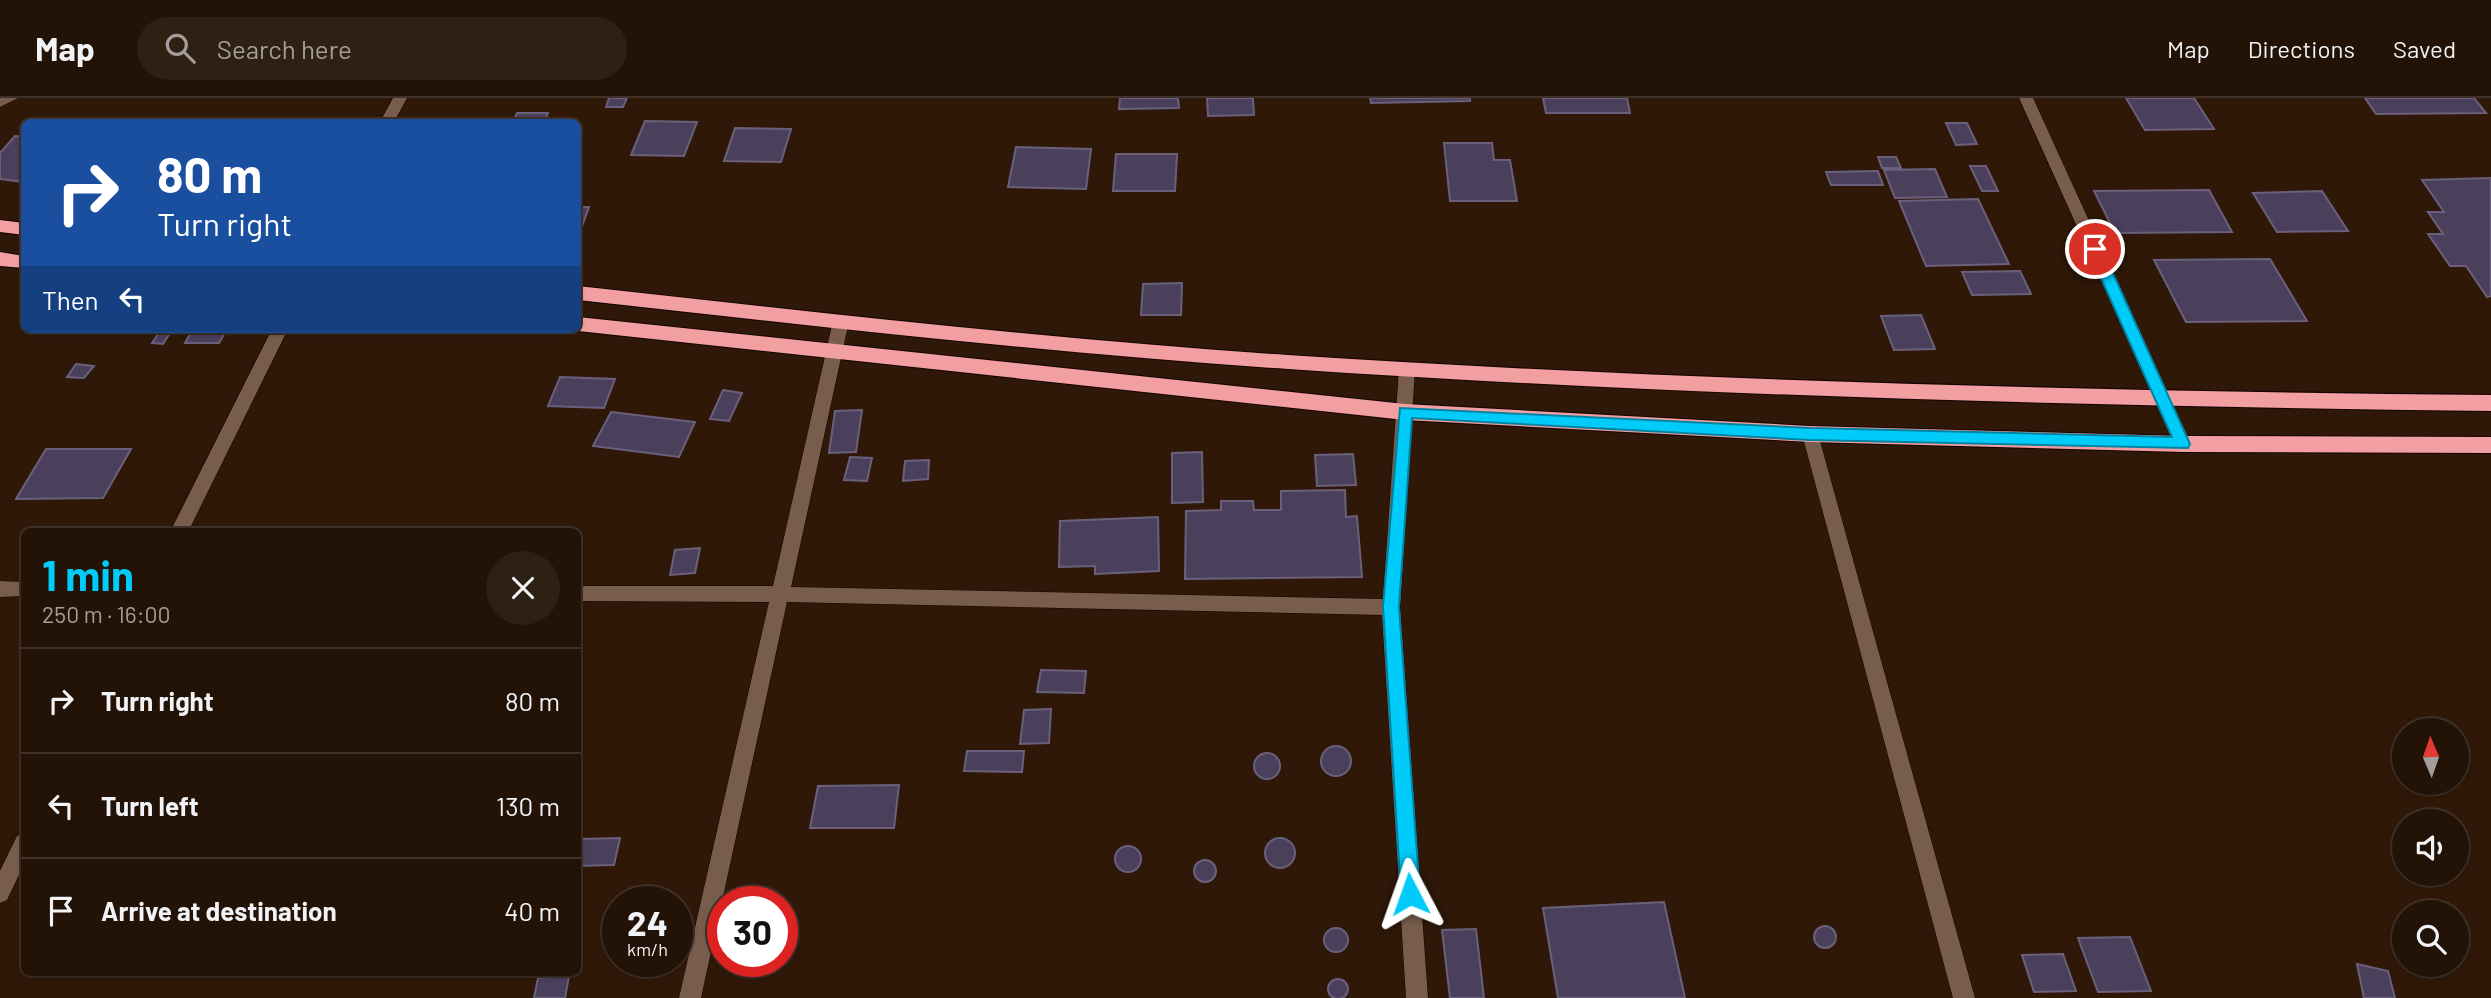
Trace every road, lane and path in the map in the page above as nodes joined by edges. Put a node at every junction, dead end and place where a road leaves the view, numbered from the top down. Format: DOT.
graph roads {
  1 [pos="10,98"];
  2 [pos="400,98"];
  3 [pos="2026,98"];
  4 [pos="0,102"];
  5 [pos="389,119"];
  6 [pos="0,226"];
  7 [pos="21,229"];
  8 [pos="0,259"];
  9 [pos="21,262"];
  10 [pos="581,293"];
  11 [pos="841,321"];
  12 [pos="581,324"];
  13 [pos="278,333"];
  14 [pos="835,352"];
  15 [pos="1407,369"];
  16 [pos="2163,401"];
  17 [pos="2491,403"];
  18 [pos="1405,412"];
  19 [pos="1810,434"];
  20 [pos="2183,444"];
  21 [pos="2491,445"];
  22 [pos="181,528"];
  23 [pos="0,589"];
  24 [pos="21,589"];
  25 [pos="581,593"];
  26 [pos="781,593"];
  27 [pos="1391,607"];
  28 [pos="21,849"];
  29 [pos="0,892"];
  30 [pos="690,998"];
  31 [pos="1417,998"];
  32 [pos="1964,998"];
  1 -- 4 [label="street"];
  2 -- 5 [label="street"];
  3 -- 16 [label="street"];
  6 -- 7 [label="highway"];
  8 -- 9 [label="highway"];
  10 -- 11 [label="highway"];
  11 -- 14 [label="street"];
  11 -- 15 [label="highway"];
  12 -- 14 [label="highway"];
  13 -- 22 [label="street"];
  14 -- 18 [label="highway"];
  14 -- 26 [label="street"];
  15 -- 16 [label="highway"];
  15 -- 18 [label="street"];
  16 -- 17 [label="highway"];
  16 -- 20 [label="street"];
  18 -- 19 [label="highway"];
  18 -- 27 [label="street"];
  19 -- 20 [label="highway"];
  19 -- 32 [label="street"];
  20 -- 21 [label="highway"];
  23 -- 24 [label="street"];
  25 -- 26 [label="street"];
  26 -- 27 [label="street"];
  26 -- 30 [label="street"];
  27 -- 31 [label="street"];
  28 -- 29 [label="street"];
}
